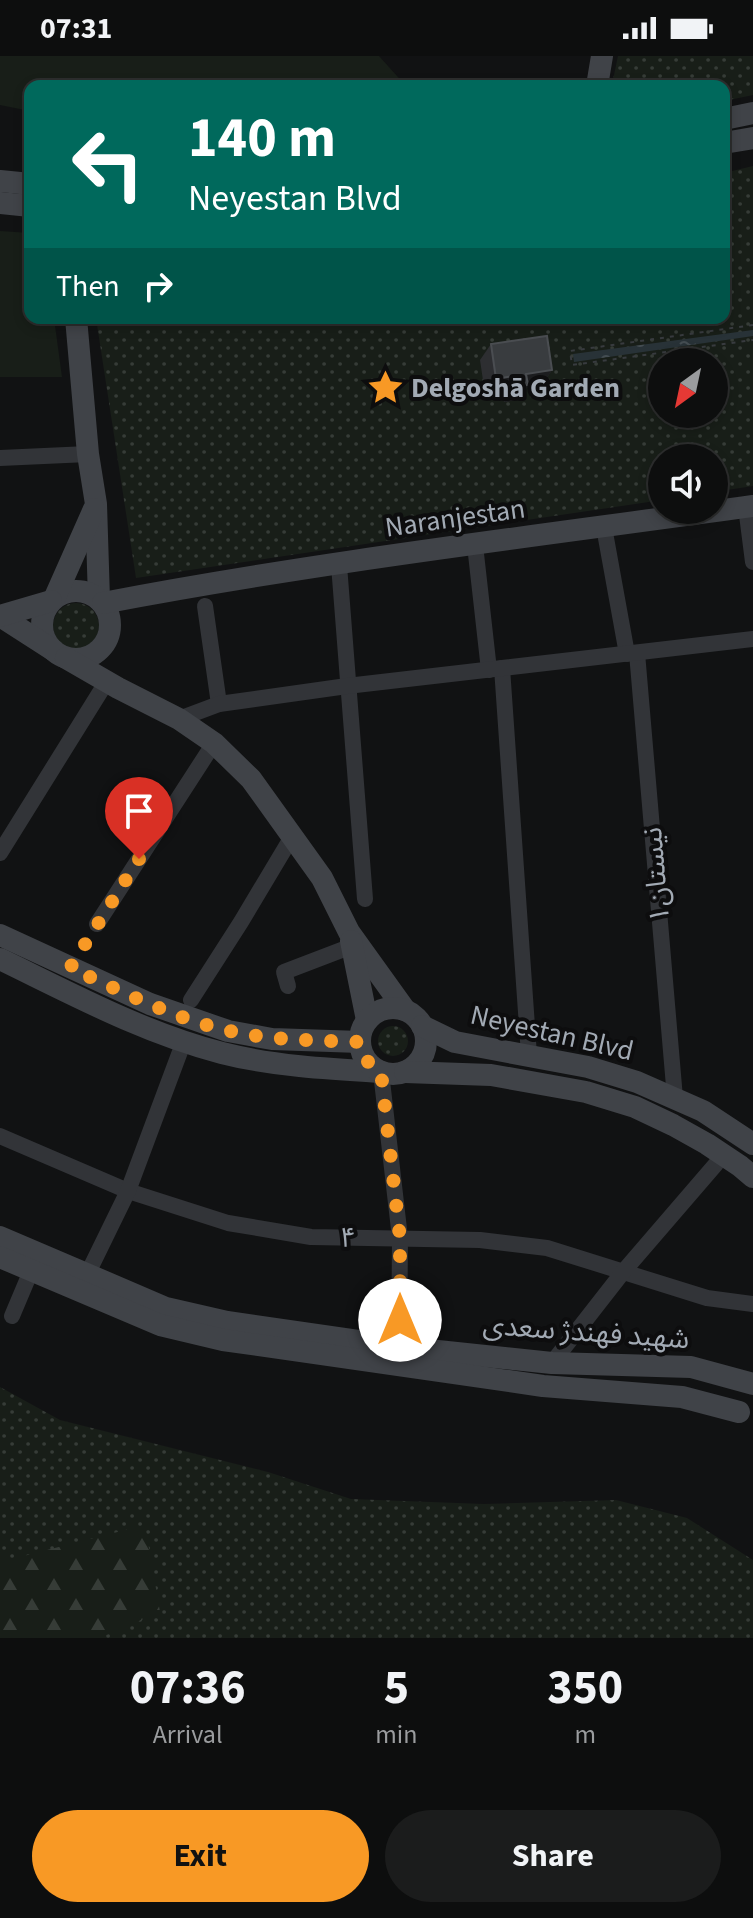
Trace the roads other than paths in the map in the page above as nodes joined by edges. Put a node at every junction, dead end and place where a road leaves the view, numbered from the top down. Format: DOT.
graph roads {
  1 [pos="602,56"];
  2 [pos="598,80"];
  3 [pos="753,113"];
  4 [pos="730,118"];
  5 [pos="753,138"];
  6 [pos="730,142"];
  7 [pos="0,181"];
  8 [pos="24,183"];
  9 [pos="0,203"];
  10 [pos="24,205"];
  11 [pos="77,324"];
  12 [pos="88,454"];
  13 [pos="0,458"];
  14 [pos="96,504"];
  15 [pos="749,506"];
  16 [pos="604,527"];
  17 [pos="475,545"];
  18 [pos="753,562"];
  19 [pos="339,565"];
  20 [pos="53,599"];
  21 [pos="205,606"];
  22 [pos="104,609"];
  23 [pos="0,616"];
  24 [pos="753,639"];
  25 [pos="103,647"];
  26 [pos="632,653"];
  27 [pos="60,655"];
  28 [pos="496,669"];
  29 [pos="112,684"];
  30 [pos="347,686"];
  31 [pos="219,704"];
  32 [pos="179,719"];
  33 [pos="214,743"];
  34 [pos="293,835"];
  35 [pos="0,853"];
  36 [pos="365,899"];
  37 [pos="97,924"];
  38 [pos="0,935"];
  39 [pos="350,939"];
  40 [pos="0,959"];
  41 [pos="288,986"];
  42 [pos="191,1000"];
  43 [pos="405,1010"];
  44 [pos="367,1020"];
  45 [pos="422,1026"];
  46 [pos="184,1041"];
  47 [pos="360,1042"];
  48 [pos="529,1055"];
  49 [pos="381,1072"];
  50 [pos="405,1072"];
  51 [pos="675,1098"];
  52 [pos="0,1136"];
  53 [pos="753,1144"];
  54 [pos="716,1164"];
  55 [pos="753,1177"];
  56 [pos="128,1191"];
  57 [pos="0,1237"];
  58 [pos="400,1238"];
  59 [pos="0,1257"];
  60 [pos="31,1271"];
  61 [pos="623,1272"];
  62 [pos="87,1275"];
  63 [pos="753,1304"];
  64 [pos="12,1316"];
  65 [pos="399,1357"];
  66 [pos="552,1363"];
  67 [pos="753,1384"];
  68 [pos="739,1412"];
  1 -- 2 [label="street"];
  3 -- 4 [label="street"];
  5 -- 6 [label="street"];
  7 -- 8 [label="street"];
  9 -- 10 [label="street"];
  11 -- 12 [label="street"];
  12 -- 13 [label="street"];
  12 -- 14 [label="street"];
  14 -- 20 [label="street"];
  14 -- 22 [label="street"];
  15 -- 16 [label="street, Naranjestan"];
  15 -- 18 [label="street"];
  16 -- 17 [label="street, Naranjestan"];
  16 -- 26 [label="street, ۱نیستان"];
  17 -- 19 [label="street, Naranjestan"];
  17 -- 28 [label="street"];
  19 -- 22 [label="street, Naranjestan"];
  19 -- 30 [label="street"];
  20 -- 22 [label="street"];
  20 -- 23 [label="street"];
  20 -- 27 [label="street"];
  21 -- 31 [label="street"];
  22 -- 25 [label="street"];
  23 -- 27 [label="street"];
  24 -- 26 [label="street"];
  25 -- 27 [label="street"];
  25 -- 29 [label="street"];
  26 -- 28 [label="street"];
  26 -- 51 [label="street, ۱نیستان"];
  27 -- 29 [label="street"];
  28 -- 30 [label="street"];
  28 -- 48 [label="street"];
  29 -- 32 [label="street"];
  29 -- 35 [label="street"];
  30 -- 31 [label="street"];
  30 -- 36 [label="street"];
  31 -- 32 [label="street"];
  32 -- 33 [label="street"];
  33 -- 34 [label="street"];
  33 -- 37 [label="street"];
  34 -- 39 [label="street"];
  34 -- 42 [label="street"];
  38 -- 47 [label="street"];
  39 -- 41 [label="street"];
  39 -- 43 [label="street"];
  39 -- 44 [label="street"];
  40 -- 46 [label="street"];
  43 -- 44 [label="street"];
  43 -- 45 [label="street"];
  44 -- 47 [label="street"];
  45 -- 48 [label="street, Neyestan Blvd"];
  45 -- 50 [label="street"];
  46 -- 49 [label="street"];
  46 -- 56 [label="street"];
  47 -- 49 [label="street"];
  48 -- 51 [label="street, Neyestan Blvd"];
  49 -- 50 [label="street"];
  49 -- 58 [label="street"];
  50 -- 55 [label="street, Neyestan Blvd"];
  51 -- 53 [label="street, Neyestan Blvd"];
  52 -- 56 [label="street, ۴"];
  54 -- 61 [label="street"];
  56 -- 58 [label="street, ۴"];
  56 -- 62 [label="street"];
  57 -- 62 [label="street, شهید فهندژ سعدی"];
  58 -- 61 [label="street, ۴"];
  58 -- 65 [label="street"];
  59 -- 60 [label="street, شهید فهندژ سعدی"];
  60 -- 64 [label="street"];
  60 -- 65 [label="street, شهید فهندژ سعدی"];
  61 -- 63 [label="street, ۴"];
  61 -- 66 [label="street"];
  62 -- 65 [label="street, شهید فهندژ سعدی"];
  65 -- 66 [label="street, شهید فهندژ سعدی"];
  65 -- 68 [label="street, شهید فهندژ سعدی"];
  66 -- 67 [label="street, شهید فهندژ سعدی"];
}
